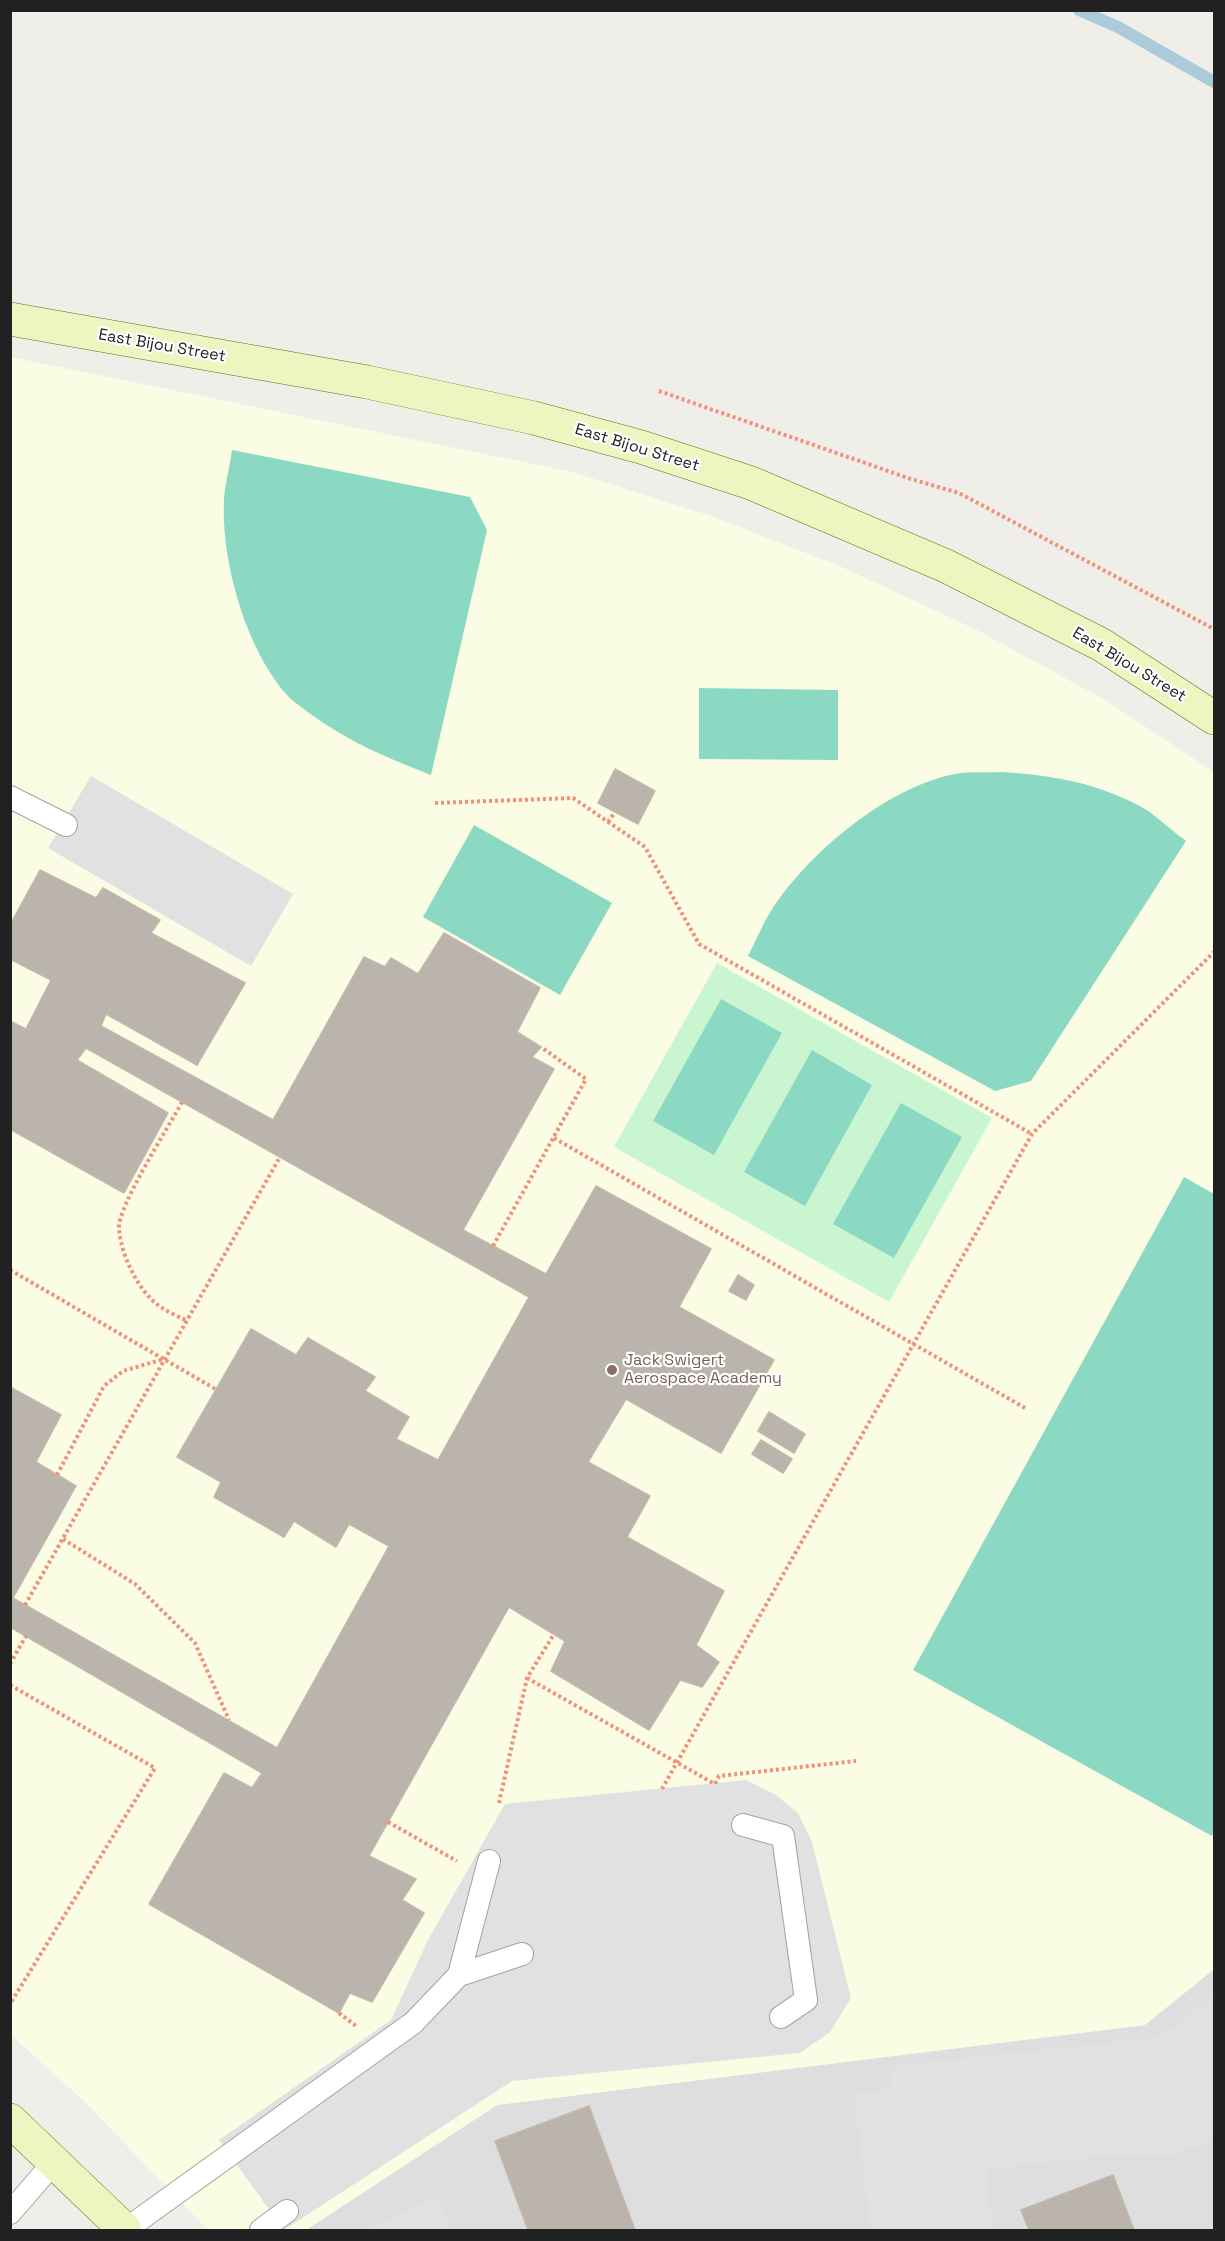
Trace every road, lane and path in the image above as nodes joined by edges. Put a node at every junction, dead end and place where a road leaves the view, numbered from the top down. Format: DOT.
graph roads {
  1 [pos="10,320"];
  2 [pos="659,391"];
  3 [pos="1215,629"];
  4 [pos="1215,718"];
  5 [pos="10,797"];
  6 [pos="435,803"];
  7 [pos="615,812"];
  8 [pos="608,822"];
  9 [pos="66,825"];
  10 [pos="1215,952"];
  11 [pos="541,1047"];
  12 [pos="182,1102"];
  13 [pos="1032,1134"];
  14 [pos="554,1138"];
  15 [pos="280,1157"];
  16 [pos="494,1246"];
  17 [pos="10,1270"];
  18 [pos="187,1321"];
  19 [pos="914,1343"];
  20 [pos="165,1359"];
  21 [pos="217,1390"];
  22 [pos="1025,1408"];
  23 [pos="57,1475"];
  24 [pos="63,1539"];
  25 [pos="25,1605"];
  26 [pos="554,1634"];
  27 [pos="26,1636"];
  28 [pos="10,1664"];
  29 [pos="527,1678"];
  30 [pos="10,1685"];
  31 [pos="230,1720"];
  32 [pos="856,1761"];
  33 [pos="677,1762"];
  34 [pos="662,1789"];
  35 [pos="499,1803"];
  36 [pos="388,1822"];
  37 [pos="743,1825"];
  38 [pos="489,1861"];
  39 [pos="463,1865"];
  40 [pos="522,1954"];
  41 [pos="459,1975"];
  42 [pos="10,2004"];
  43 [pos="339,2013"];
  44 [pos="781,2017"];
  45 [pos="358,2028"];
  46 [pos="10,2120"];
  47 [pos="55,2161"];
  48 [pos="287,2211"];
  49 [pos="10,2213"];
  50 [pos="125,2230"];
  51 [pos="261,2230"];
  1 -- 4 [label="street, East Bijou Street"];
  2 -- 3 [label="path"];
  5 -- 9 [label="lane"];
  6 -- 8 [label="path"];
  7 -- 8 [label="path"];
  8 -- 13 [label="path"];
  10 -- 13 [label="path"];
  11 -- 14 [label="path"];
  12 -- 18 [label="path"];
  13 -- 19 [label="path"];
  14 -- 16 [label="path"];
  14 -- 19 [label="path"];
  15 -- 18 [label="path"];
  17 -- 20 [label="path"];
  18 -- 20 [label="path"];
  19 -- 22 [label="path"];
  19 -- 33 [label="path"];
  20 -- 21 [label="path"];
  20 -- 23 [label="path"];
  20 -- 24 [label="path"];
  24 -- 25 [label="path"];
  24 -- 31 [label="path"];
  26 -- 29 [label="path"];
  27 -- 28 [label="path"];
  29 -- 33 [label="path"];
  29 -- 35 [label="path"];
  30 -- 42 [label="path"];
  32 -- 33 [label="path"];
  33 -- 34 [label="path"];
  36 -- 39 [label="path"];
  37 -- 44 [label="lane"];
  38 -- 41 [label="lane"];
  40 -- 41 [label="lane"];
  41 -- 50 [label="lane"];
  43 -- 45 [label="path"];
  46 -- 47 [label="street"];
  47 -- 49 [label="lane"];
  47 -- 50 [label="street"];
  48 -- 51 [label="lane"];
}
